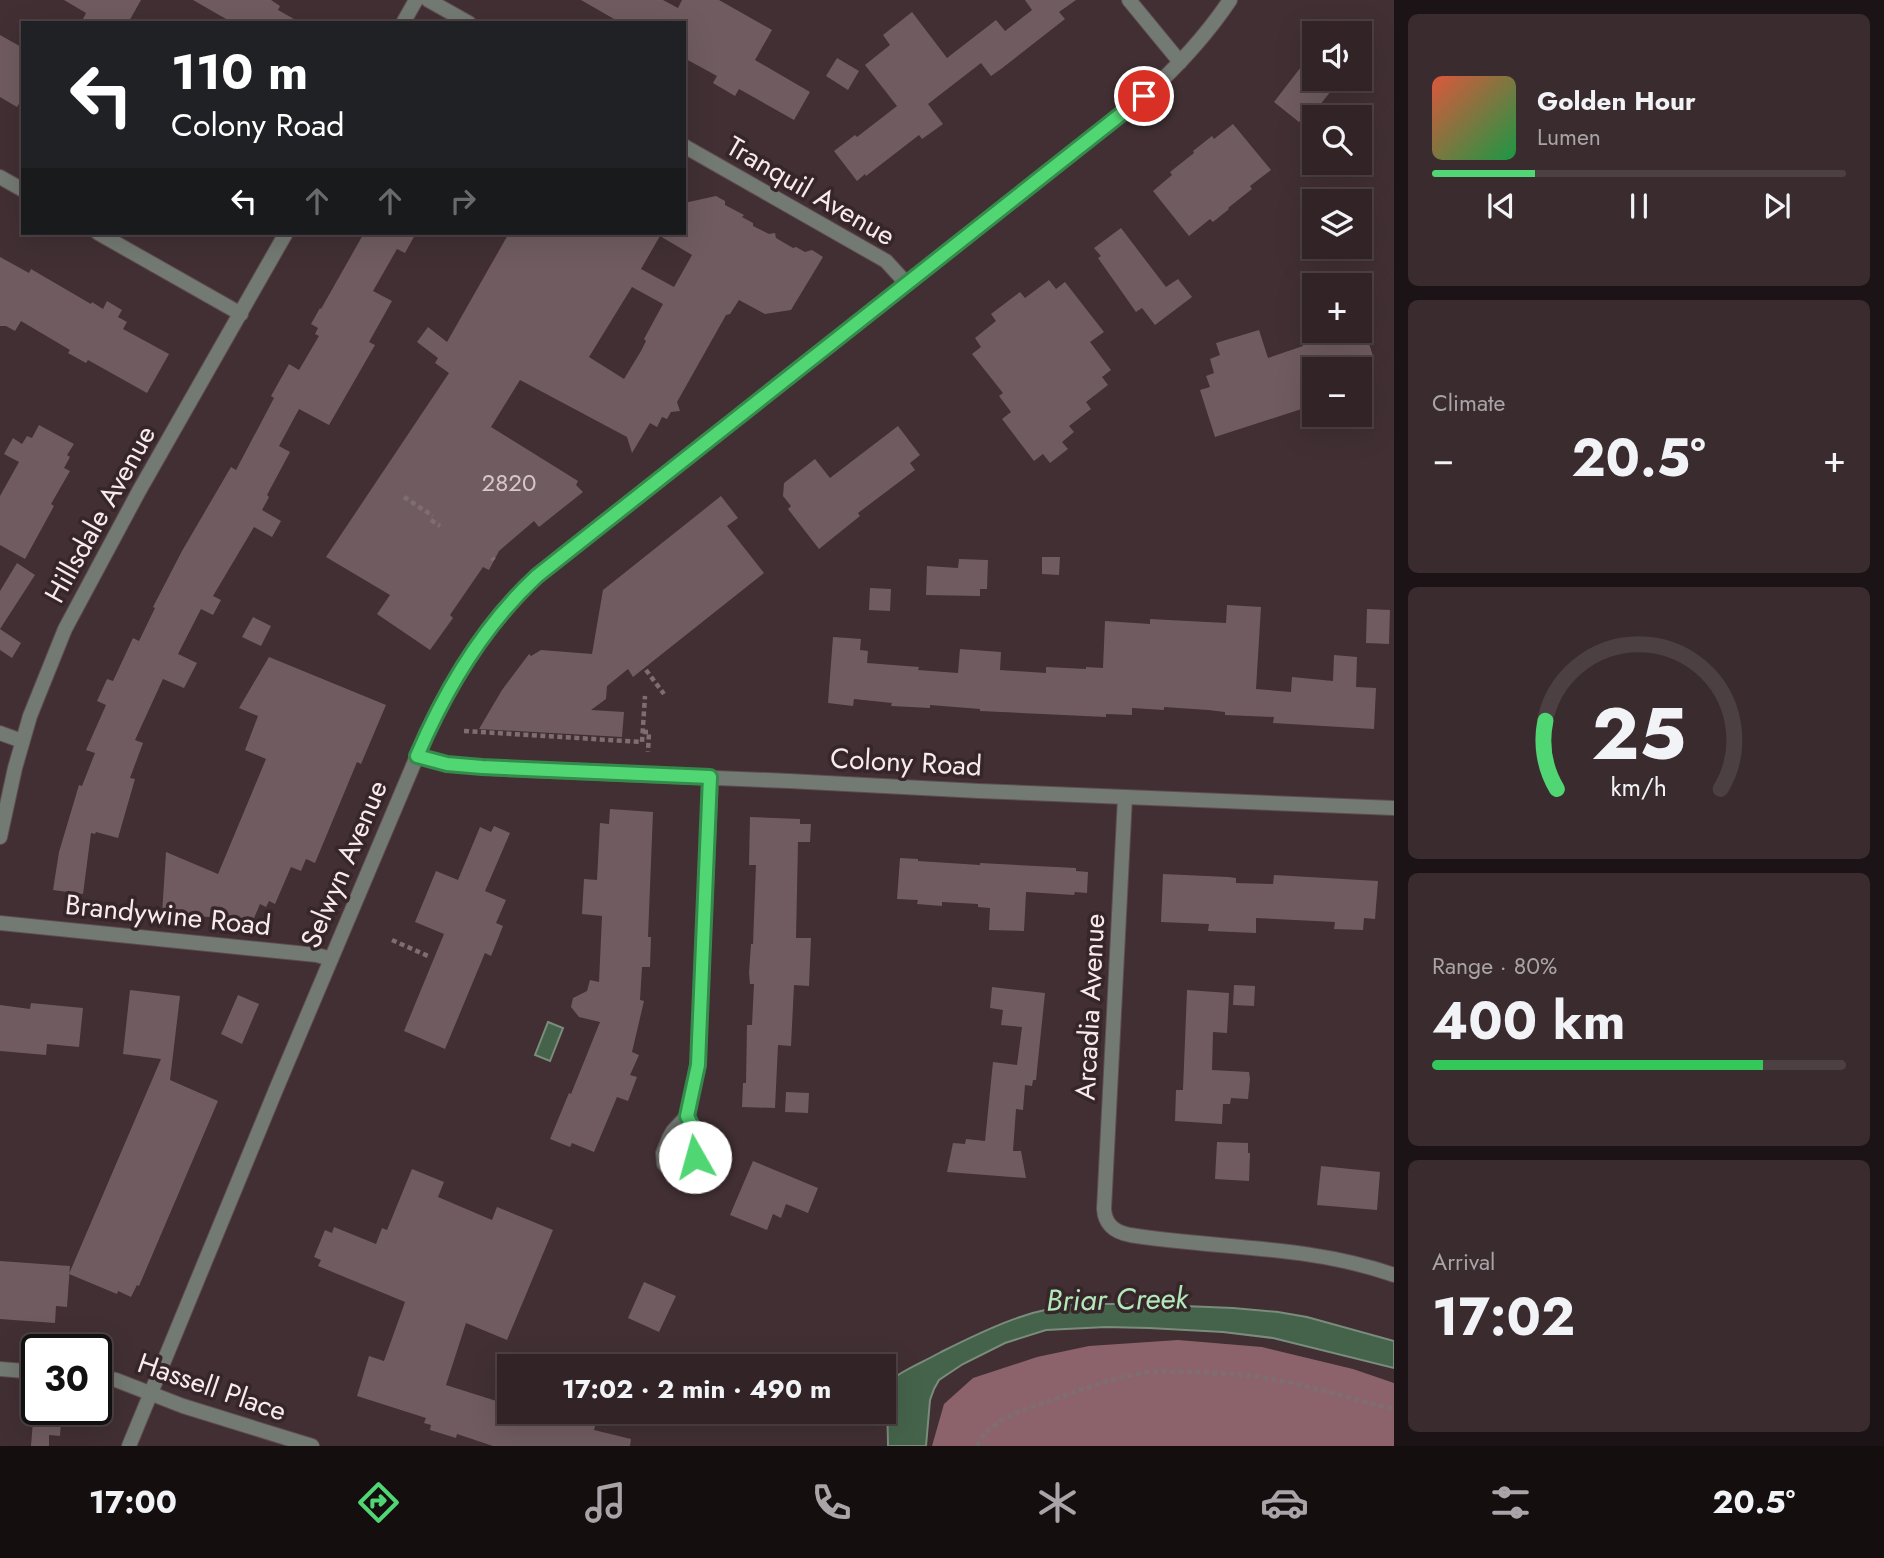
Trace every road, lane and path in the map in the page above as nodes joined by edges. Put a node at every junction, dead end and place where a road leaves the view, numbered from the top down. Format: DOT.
graph roads {
  1 [pos="416,0"];
  2 [pos="428,0"];
  3 [pos="1129,0"];
  4 [pos="1230,0"];
  5 [pos="404,21"];
  6 [pos="465,21"];
  7 [pos="1180,62"];
  8 [pos="686,147"];
  9 [pos="0,177"];
  10 [pos="21,189"];
  11 [pos="102,235"];
  12 [pos="285,235"];
  13 [pos="907,284"];
  14 [pos="241,314"];
  15 [pos="404,497"];
  16 [pos="440,526"];
  17 [pos="646,670"];
  18 [pos="664,694"];
  19 [pos="645,696"];
  20 [pos="464,731"];
  21 [pos="643,732"];
  22 [pos="0,733"];
  23 [pos="22,741"];
  24 [pos="648,752"];
  25 [pos="417,756"];
  26 [pos="710,777"];
  27 [pos="1125,797"];
  28 [pos="1394,808"];
  29 [pos="0,837"];
  30 [pos="0,923"];
  31 [pos="391,940"];
  32 [pos="429,956"];
  33 [pos="331,959"];
  34 [pos="687,1116"];
  35 [pos="1394,1275"];
  36 [pos="0,1369"];
  37 [pos="21,1371"];
  38 [pos="112,1379"];
  39 [pos="152,1393"];
  40 [pos="1394,1409"];
  41 [pos="129,1446"];
  42 [pos="312,1446"];
  43 [pos="977,1446"];
  1 -- 5 [label="street"];
  2 -- 6 [label="street"];
  3 -- 7 [label="street"];
  4 -- 7 [label="street, Selwyn Avenue"];
  7 -- 13 [label="street, Selwyn Avenue"];
  8 -- 13 [label="street, Tranquil Avenue"];
  9 -- 10 [label="street"];
  11 -- 14 [label="street"];
  12 -- 14 [label="street, Hillsdale Avenue"];
  13 -- 25 [label="street, Selwyn Avenue"];
  14 -- 23 [label="street, Hillsdale Avenue"];
  15 -- 16 [label="path"];
  17 -- 18 [label="path"];
  19 -- 21 [label="path"];
  20 -- 21 [label="path"];
  21 -- 24 [label="path"];
  22 -- 23 [label="street"];
  23 -- 29 [label="street, Hillsdale Avenue"];
  25 -- 26 [label="street, Colony Road"];
  25 -- 33 [label="street, Selwyn Avenue"];
  26 -- 27 [label="street, Colony Road"];
  26 -- 34 [label="street"];
  27 -- 28 [label="street, Colony Road"];
  27 -- 35 [label="street, Arcadia Avenue"];
  30 -- 33 [label="street, Brandywine Road"];
  31 -- 32 [label="path"];
  33 -- 39 [label="street, Selwyn Avenue"];
  36 -- 37 [label="street"];
  38 -- 39 [label="street, Hassell Place"];
  39 -- 41 [label="street, Selwyn Avenue"];
  39 -- 42 [label="street, Hassell Place"];
  40 -- 43 [label="path"];
}
